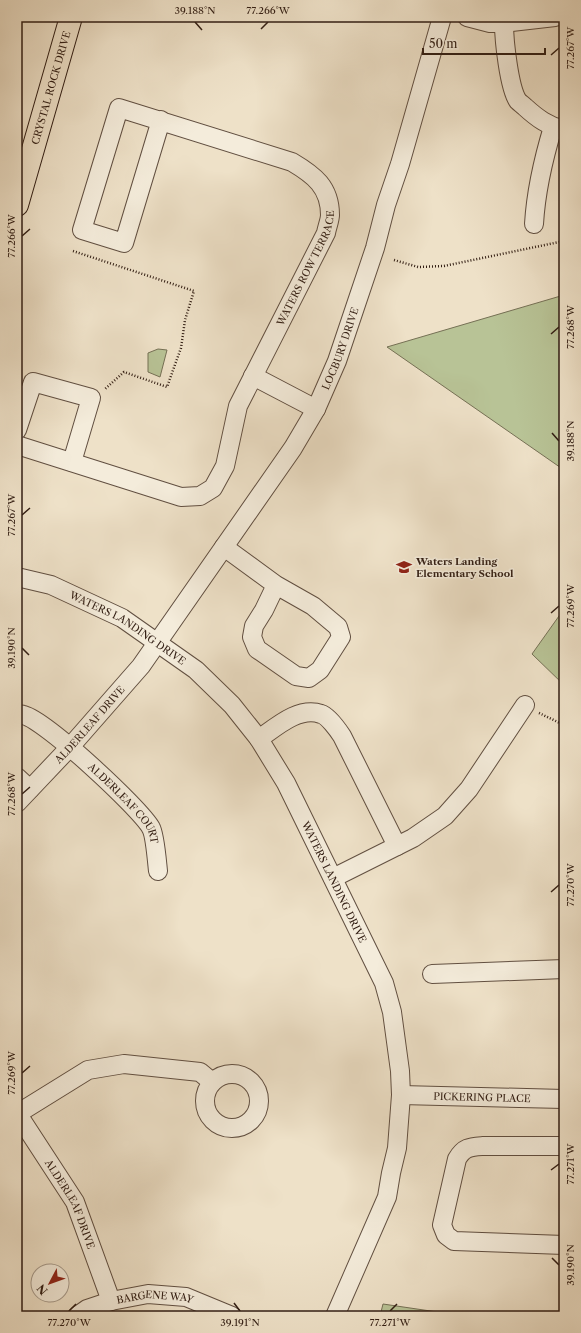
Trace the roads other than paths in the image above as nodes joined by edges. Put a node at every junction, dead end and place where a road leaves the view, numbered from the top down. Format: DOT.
graph roads {
  1 [pos="71,17"];
  2 [pos="442,17"];
  3 [pos="467,17"];
  4 [pos="555,17"];
  5 [pos="504,23"];
  6 [pos="161,120"];
  7 [pos="558,129"];
  8 [pos="17,205"];
  9 [pos="534,224"];
  10 [pos="253,376"];
  11 [pos="316,409"];
  12 [pos="17,430"];
  13 [pos="17,445"];
  14 [pos="72,462"];
  15 [pos="224,547"];
  16 [pos="17,577"];
  17 [pos="276,585"];
  18 [pos="157,642"];
  19 [pos="525,705"];
  20 [pos="17,715"];
  21 [pos="259,739"];
  22 [pos="70,747"];
  23 [pos="17,777"];
  24 [pos="30,789"];
  25 [pos="17,803"];
  26 [pos="397,846"];
  27 [pos="158,871"];
  28 [pos="333,878"];
  29 [pos="564,969"];
  30 [pos="432,974"];
  31 [pos="212,1082"];
  32 [pos="401,1095"];
  33 [pos="564,1099"];
  34 [pos="17,1114"];
  35 [pos="564,1146"];
  36 [pos="564,1245"];
  37 [pos="111,1301"];
  38 [pos="77,1316"];
  39 [pos="232,1316"];
  40 [pos="334,1316"];
  1 -- 8 [label="main road, CRYSTAL ROCK DRIVE"];
  2 -- 11 [label="street, LOCBURY DRIVE"];
  3 -- 5 [label="street"];
  4 -- 5 [label="street"];
  5 -- 7 [label="street"];
  6 -- 6 [label="street, WATERS ROW TERRACE"];
  6 -- 10 [label="street, WATERS ROW TERRACE"];
  7 -- 9 [label="street"];
  10 -- 11 [label="street"];
  10 -- 14 [label="street, WATERS ROW TERRACE"];
  11 -- 15 [label="street, LOCBURY DRIVE"];
  12 -- 14 [label="street"];
  13 -- 14 [label="street, WATERS ROW TERRACE"];
  15 -- 17 [label="street"];
  15 -- 18 [label="street, LOCBURY DRIVE"];
  16 -- 18 [label="street, WATERS LANDING DRIVE"];
  17 -- 17 [label="street"];
  18 -- 21 [label="street, WATERS LANDING DRIVE"];
  18 -- 22 [label="street, ALDERLEAF DRIVE"];
  19 -- 26 [label="street"];
  20 -- 22 [label="street, ALDERLEAF COURT"];
  21 -- 26 [label="street"];
  21 -- 28 [label="street, WATERS LANDING DRIVE"];
  22 -- 24 [label="street, ALDERLEAF DRIVE"];
  22 -- 27 [label="street, ALDERLEAF COURT"];
  23 -- 24 [label="street"];
  24 -- 25 [label="street, ALDERLEAF DRIVE"];
  26 -- 28 [label="street"];
  28 -- 32 [label="street, WATERS LANDING DRIVE"];
  29 -- 30 [label="street"];
  31 -- 34 [label="street"];
  32 -- 33 [label="street, PICKERING PLACE"];
  32 -- 40 [label="street, WATERS LANDING DRIVE"];
  34 -- 37 [label="street, ALDERLEAF DRIVE"];
  35 -- 36 [label="street"];
  37 -- 38 [label="street, BARGENE WAY"];
  37 -- 39 [label="street, BARGENE WAY"];
}
